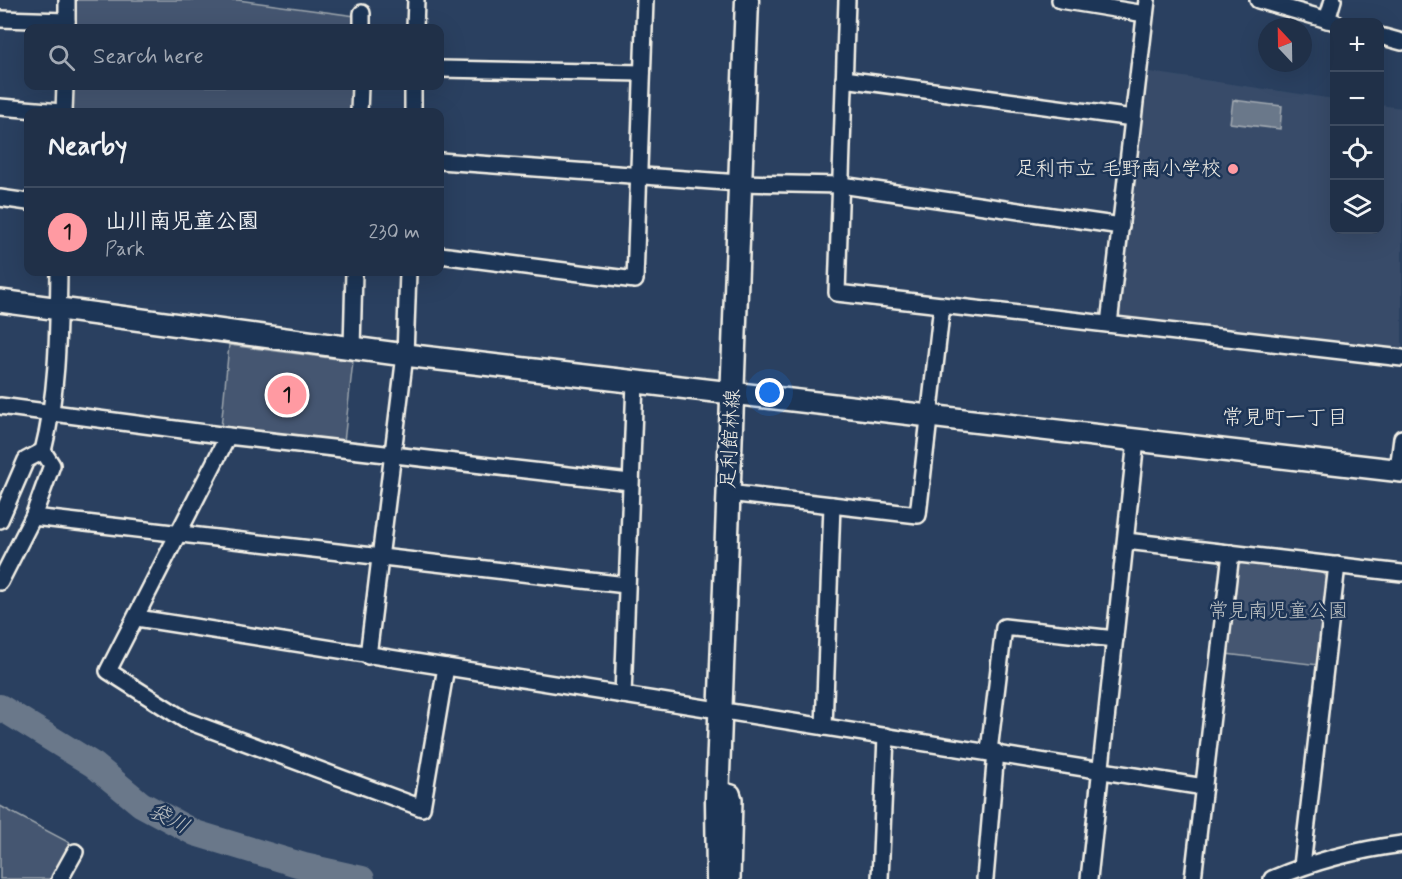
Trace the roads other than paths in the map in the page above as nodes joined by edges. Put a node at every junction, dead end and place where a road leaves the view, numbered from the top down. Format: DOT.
graph roads {
  1 [pos="67,0"];
  2 [pos="416,0"];
  3 [pos="645,0"];
  4 [pos="747,0"];
  5 [pos="847,0"];
  6 [pos="1060,0"];
  7 [pos="1258,0"];
  8 [pos="1333,0"];
  9 [pos="1146,7"];
  10 [pos="362,13"];
  11 [pos="1331,18"];
  12 [pos="0,19"];
  13 [pos="1330,21"];
  14 [pos="56,24"];
  15 [pos="67,24"];
  16 [pos="362,24"];
  17 [pos="415,24"];
  18 [pos="1384,37"];
  19 [pos="1402,42"];
  20 [pos="444,69"];
  21 [pos="642,73"];
  22 [pos="844,78"];
  23 [pos="65,90"];
  24 [pos="360,90"];
  25 [pos="413,90"];
  26 [pos="0,107"];
  27 [pos="62,108"];
  28 [pos="359,108"];
  29 [pos="413,108"];
  30 [pos="24,109"];
  31 [pos="1133,118"];
  32 [pos="444,161"];
  33 [pos="639,176"];
  34 [pos="739,183"];
  35 [pos="841,185"];
  36 [pos="0,198"];
  37 [pos="24,201"];
  38 [pos="1121,226"];
  39 [pos="444,256"];
  40 [pos="59,276"];
  41 [pos="354,276"];
  42 [pos="408,276"];
  43 [pos="0,301"];
  44 [pos="942,305"];
  45 [pos="58,309"];
  46 [pos="1109,324"];
  47 [pos="352,348"];
  48 [pos="405,355"];
  49 [pos="1402,358"];
  50 [pos="635,382"];
  51 [pos="733,393"];
  52 [pos="0,406"];
  53 [pos="52,414"];
  54 [pos="929,417"];
  55 [pos="228,436"];
  56 [pos="1402,438"];
  57 [pos="1136,440"];
  58 [pos="43,451"];
  59 [pos="393,454"];
  60 [pos="1400,470"];
  61 [pos="630,482"];
  62 [pos="728,493"];
  63 [pos="832,505"];
  64 [pos="33,517"];
  65 [pos="0,520"];
  66 [pos="177,532"];
  67 [pos="1126,541"];
  68 [pos="1231,553"];
  69 [pos="380,556"];
  70 [pos="1337,565"];
  71 [pos="1402,573"];
  72 [pos="0,582"];
  73 [pos="627,585"];
  74 [pos="137,618"];
  75 [pos="1115,639"];
  76 [pos="368,656"];
  77 [pos="446,667"];
  78 [pos="623,694"];
  79 [pos="721,710"];
  80 [pos="824,727"];
  81 [pos="886,736"];
  82 [pos="993,752"];
  83 [pos="1101,770"];
  84 [pos="1204,787"];
  85 [pos="718,789"];
  86 [pos="1402,844"];
  87 [pos="75,852"];
  88 [pos="1302,866"];
  89 [pos="60,879"];
  90 [pos="718,879"];
  91 [pos="732,879"];
  92 [pos="880,879"];
  93 [pos="985,879"];
  94 [pos="1089,879"];
  95 [pos="1193,879"];
  96 [pos="1272,879"];
  1 -- 15 [label="street"];
  2 -- 17 [label="street"];
  3 -- 21 [label="street"];
  4 -- 34 [label="main road, 足利館林線"];
  5 -- 22 [label="street"];
  6 -- 9 [label="street"];
  7 -- 13 [label="street"];
  8 -- 11 [label="street"];
  9 -- 31 [label="street"];
  10 -- 16 [label="street"];
  12 -- 14 [label="street"];
  18 -- 19 [label="street"];
  20 -- 21 [label="street"];
  21 -- 33 [label="street"];
  22 -- 31 [label="street"];
  22 -- 35 [label="street"];
  23 -- 27 [label="street"];
  24 -- 28 [label="street"];
  25 -- 29 [label="street"];
  26 -- 30 [label="street"];
  31 -- 38 [label="street"];
  32 -- 33 [label="street"];
  33 -- 34 [label="street"];
  33 -- 39 [label="street"];
  34 -- 35 [label="street"];
  34 -- 51 [label="main road, 足利館林線"];
  35 -- 38 [label="street"];
  35 -- 44 [label="street"];
  36 -- 37 [label="street"];
  38 -- 46 [label="street"];
  40 -- 45 [label="street"];
  41 -- 47 [label="street"];
  42 -- 48 [label="street"];
  43 -- 45 [label="street"];
  44 -- 46 [label="street"];
  44 -- 54 [label="street"];
  45 -- 47 [label="street"];
  45 -- 53 [label="street"];
  46 -- 49 [label="street"];
  47 -- 48 [label="street"];
  48 -- 50 [label="street"];
  48 -- 59 [label="street"];
  50 -- 51 [label="street"];
  50 -- 61 [label="street"];
  51 -- 54 [label="street"];
  51 -- 62 [label="main road, 足利館林線"];
  52 -- 53 [label="street"];
  53 -- 55 [label="street"];
  53 -- 58 [label="street"];
  54 -- 57 [label="street"];
  54 -- 63 [label="street"];
  55 -- 59 [label="street"];
  55 -- 66 [label="street"];
  56 -- 60 [label="street"];
  57 -- 60 [label="street"];
  57 -- 67 [label="street"];
  58 -- 64 [label="street"];
  58 -- 65 [label="street"];
  59 -- 61 [label="street"];
  59 -- 69 [label="street"];
  61 -- 73 [label="street"];
  62 -- 63 [label="street"];
  62 -- 79 [label="main road, 足利館林線"];
  63 -- 80 [label="street"];
  64 -- 66 [label="street"];
  64 -- 72 [label="street"];
  66 -- 69 [label="street"];
  66 -- 74 [label="street"];
  67 -- 68 [label="street"];
  67 -- 75 [label="street"];
  68 -- 70 [label="street"];
  68 -- 84 [label="street"];
  69 -- 73 [label="street"];
  69 -- 76 [label="street"];
  70 -- 71 [label="street"];
  70 -- 88 [label="street"];
  73 -- 78 [label="street"];
  74 -- 76 [label="street"];
  74 -- 77 [label="street"];
  75 -- 82 [label="street"];
  75 -- 83 [label="street"];
  76 -- 77 [label="street"];
  77 -- 78 [label="street"];
  78 -- 79 [label="street"];
  79 -- 80 [label="street"];
  79 -- 85 [label="main road, 足利館林線"];
  80 -- 81 [label="street"];
  81 -- 82 [label="street"];
  81 -- 92 [label="street"];
  82 -- 83 [label="street"];
  82 -- 93 [label="street"];
  83 -- 84 [label="street"];
  83 -- 94 [label="street"];
  84 -- 95 [label="street"];
  85 -- 90 [label="main road, 足利館林線"];
  85 -- 91 [label="street"];
  86 -- 88 [label="street"];
  87 -- 89 [label="street"];
  88 -- 96 [label="street"];
}
